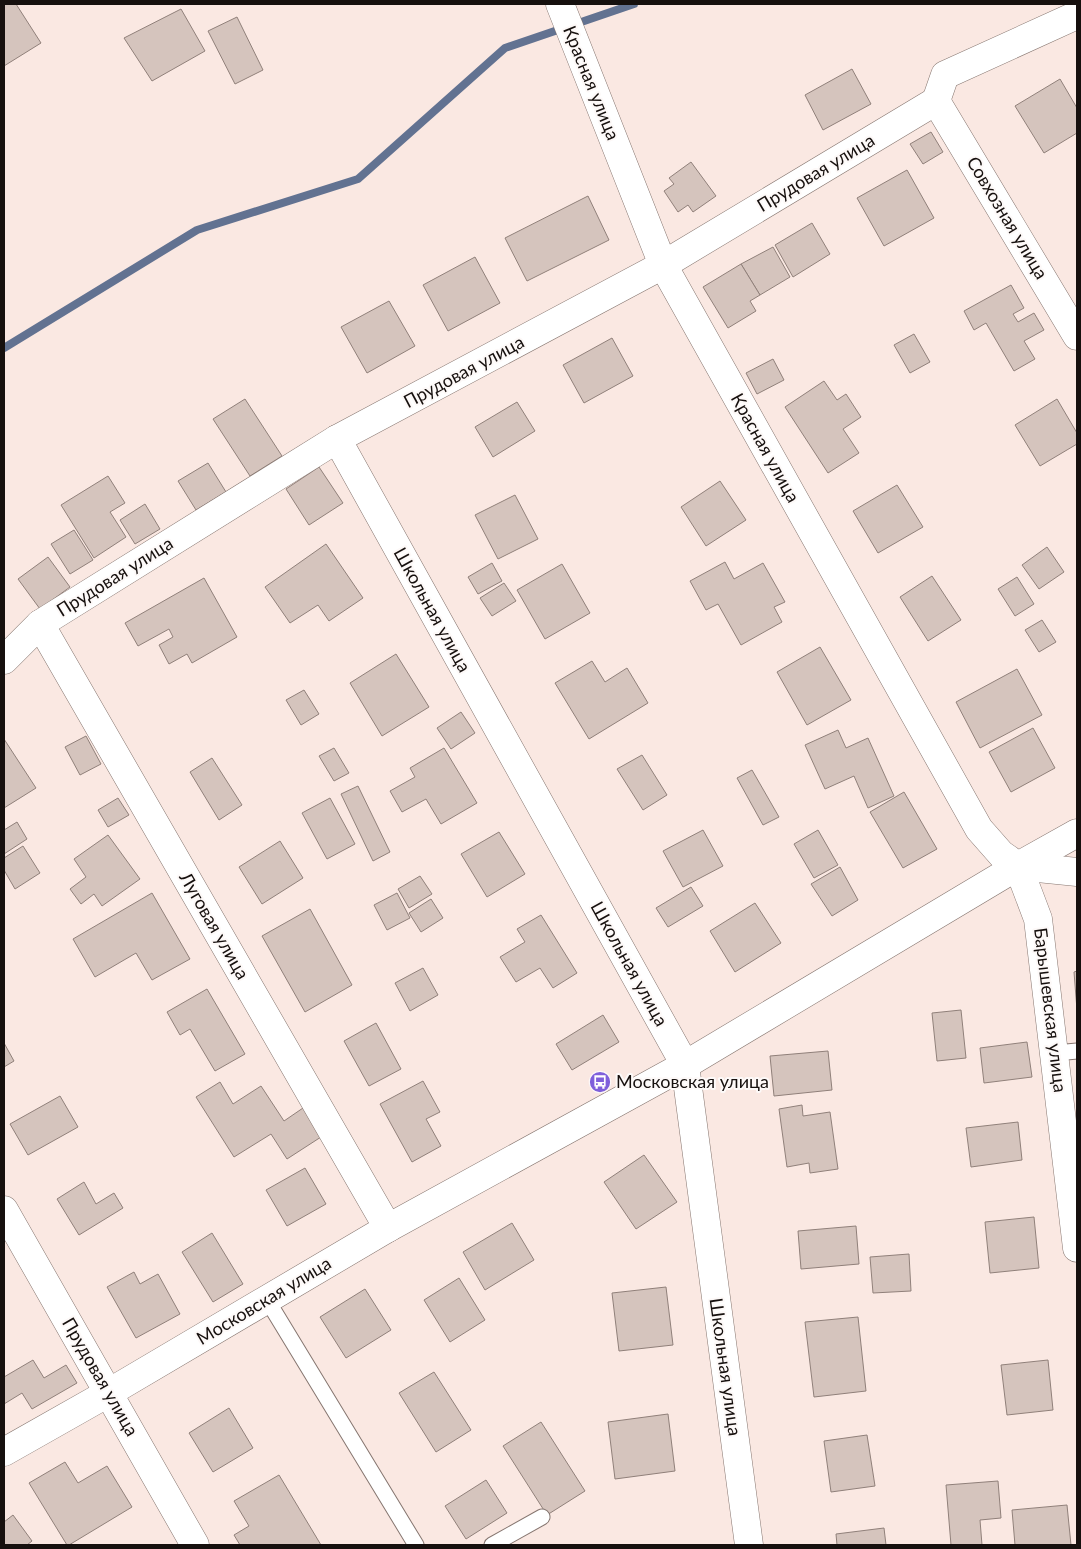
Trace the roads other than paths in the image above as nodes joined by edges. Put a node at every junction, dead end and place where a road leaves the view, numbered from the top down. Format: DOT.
graph roads {
  1 [pos="560,4"];
  2 [pos="1077,15"];
  3 [pos="936,100"];
  4 [pos="663,265"];
  5 [pos="1077,336"];
  6 [pos="337,439"];
  7 [pos="40,624"];
  8 [pos="4,660"];
  9 [pos="1077,833"];
  10 [pos="1018,866"];
  11 [pos="1077,872"];
  12 [pos="1066,1052"];
  13 [pos="685,1065"];
  14 [pos="4,1210"];
  15 [pos="388,1228"];
  16 [pos="1077,1248"];
  17 [pos="266,1298"];
  18 [pos="110,1392"];
  19 [pos="4,1452"];
  20 [pos="542,1517"];
  21 [pos="195,1545"];
  22 [pos="416,1545"];
  23 [pos="492,1545"];
  24 [pos="750,1545"];
  1 -- 4 [label="street, Красная улица"];
  2 -- 3 [label="street"];
  3 -- 4 [label="street, Прудовая улица"];
  3 -- 5 [label="street, Совхозная улица"];
  4 -- 6 [label="street, Прудовая улица"];
  4 -- 10 [label="street, Красная улица"];
  6 -- 7 [label="street, Прудовая улица"];
  6 -- 13 [label="street, Школьная улица"];
  7 -- 8 [label="street, Прудовая улица"];
  7 -- 15 [label="street, Луговая улица"];
  9 -- 10 [label="street, Московская улица"];
  10 -- 11 [label="street"];
  10 -- 12 [label="street, Барышевская улица"];
  10 -- 13 [label="street, Московская улица"];
  12 -- 16 [label="street, Барышевская улица"];
  13 -- 15 [label="street, Московская улица"];
  13 -- 24 [label="street, Школьная улица"];
  14 -- 18 [label="street, Прудовая улица"];
  15 -- 17 [label="street, Московская улица"];
  17 -- 18 [label="street, Московская улица"];
  17 -- 22 [label="lane"];
  18 -- 19 [label="street, Московская улица"];
  18 -- 21 [label="street, Прудовая улица"];
  20 -- 23 [label="lane"];
}
